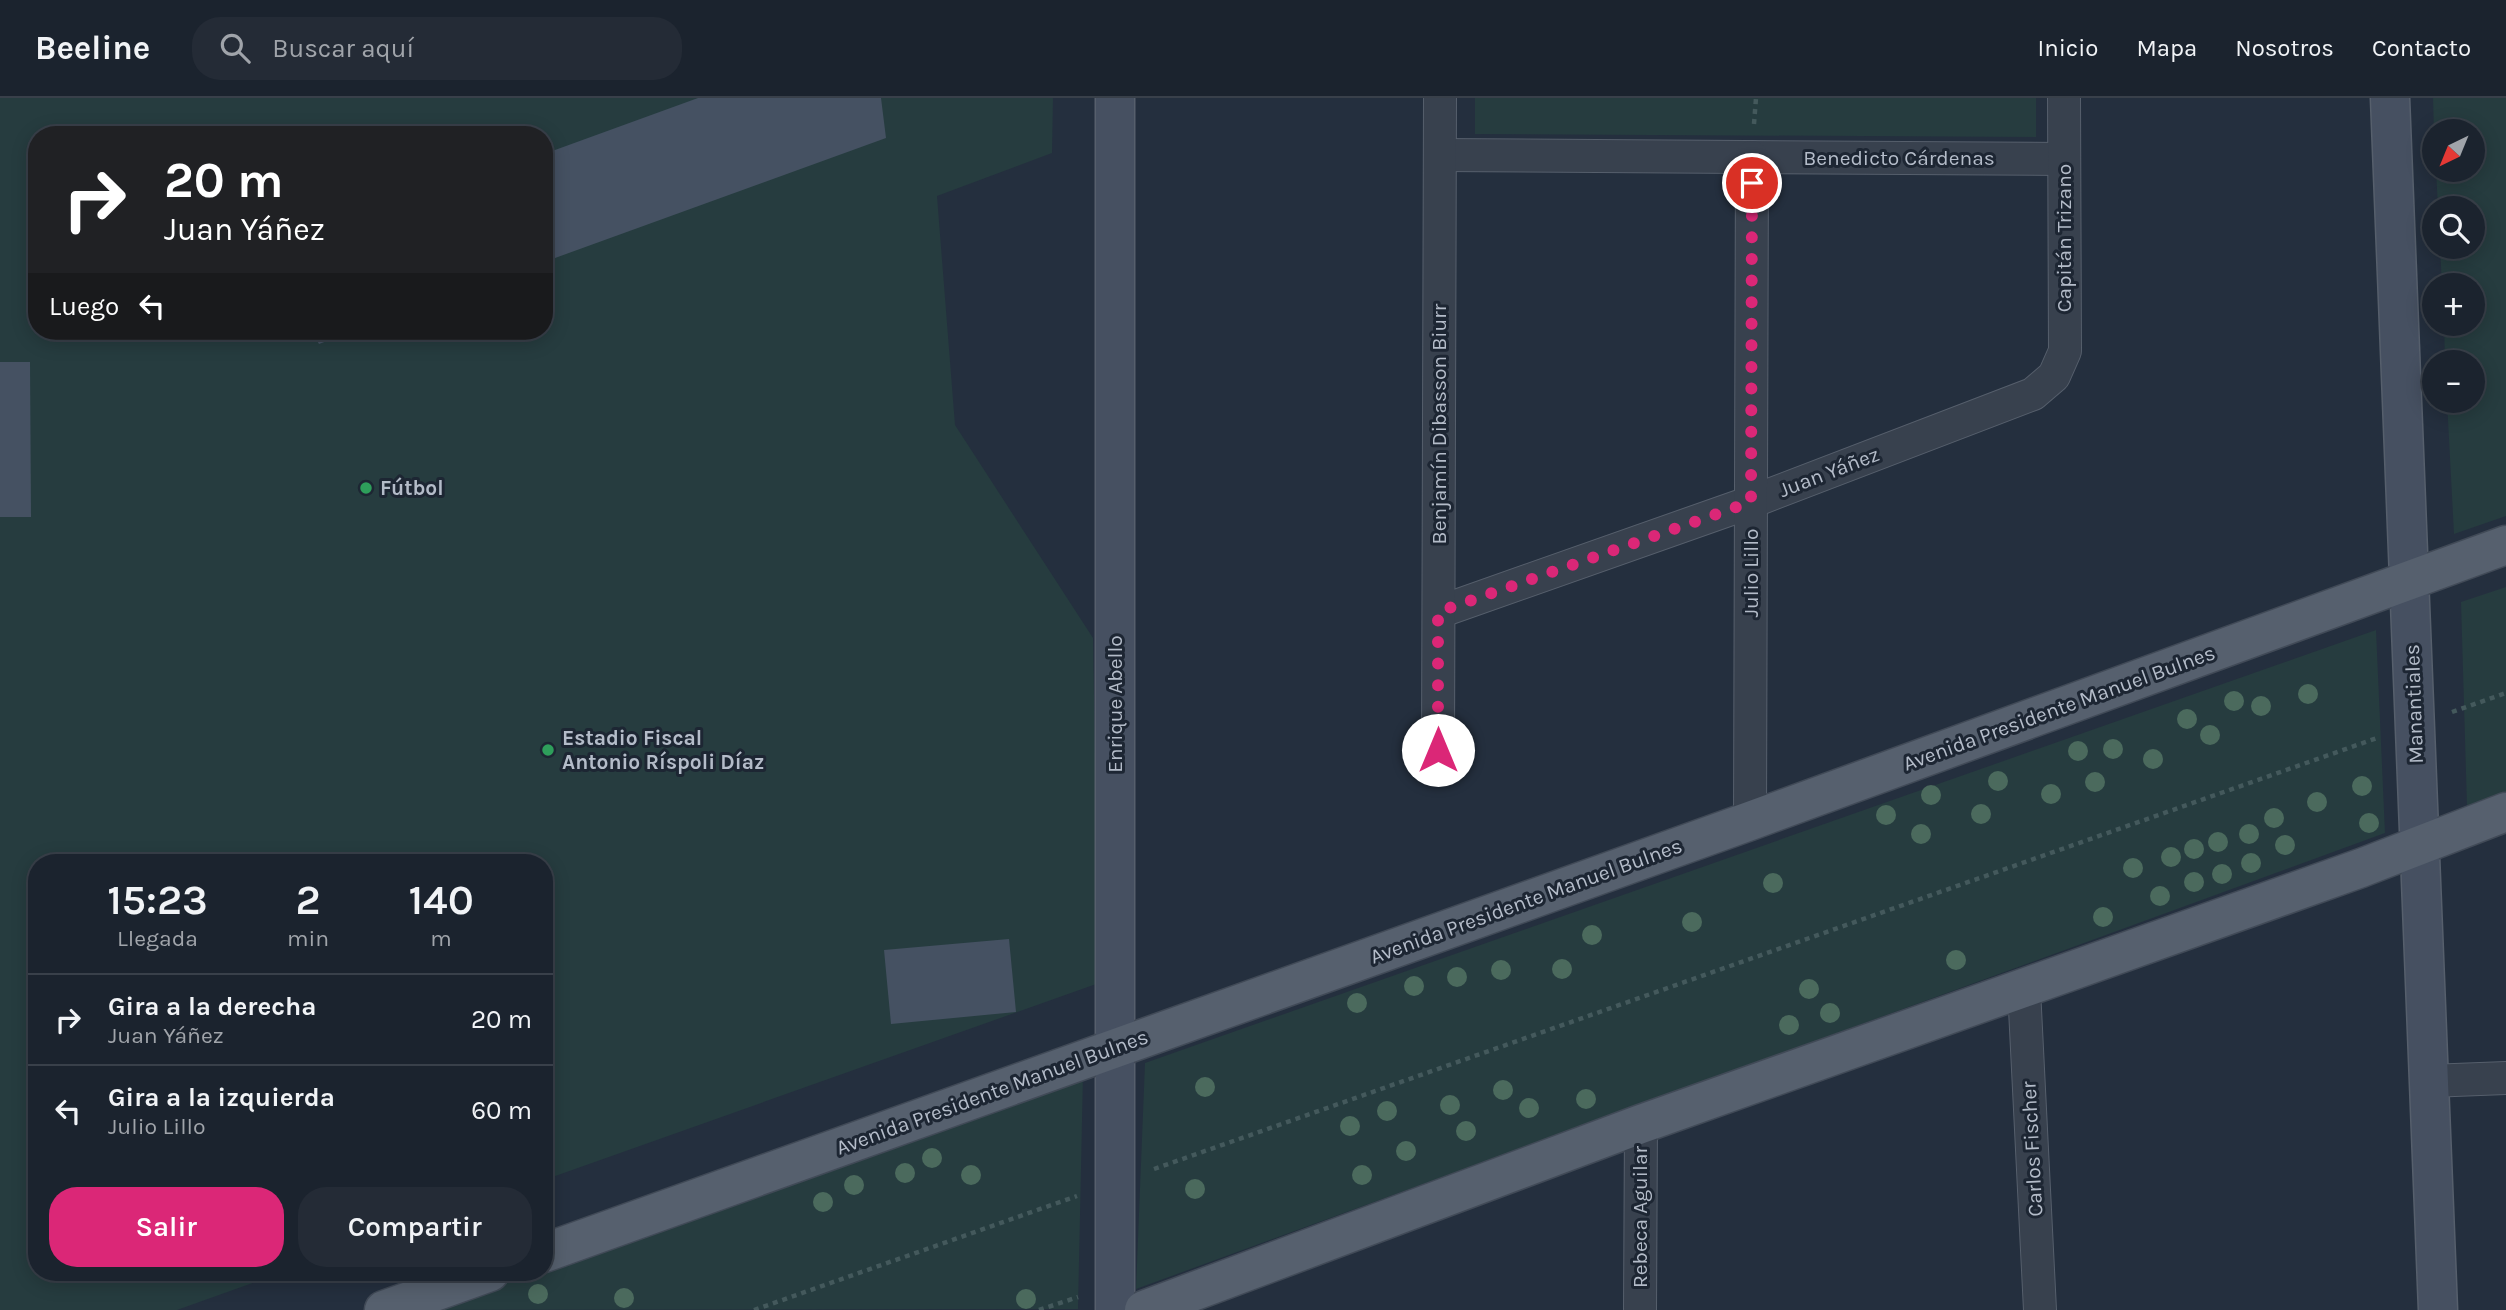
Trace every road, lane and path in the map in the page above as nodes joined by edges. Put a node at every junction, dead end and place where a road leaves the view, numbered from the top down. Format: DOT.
graph roads {
  1 [pos="1115,98"];
  2 [pos="1440,98"];
  3 [pos="2064,98"];
  4 [pos="2389,98"];
  5 [pos="1440,155"];
  6 [pos="1752,157"];
  7 [pos="2064,159"];
  8 [pos="2054,376"];
  9 [pos="1751,502"];
  10 [pos="2506,545"];
  11 [pos="2409,580"];
  12 [pos="1438,612"];
  13 [pos="2506,693"];
  14 [pos="2415,725"];
  15 [pos="1438,750"];
  16 [pos="2506,812"];
  17 [pos="1750,821"];
  18 [pos="2419,844"];
  19 [pos="2024,989"];
  20 [pos="1115,1049"];
  21 [pos="2506,1078"];
  22 [pos="2429,1081"];
  23 [pos="1641,1124"];
  24 [pos="1115,1183"];
  25 [pos="553,1250"];
  26 [pos="464,1281"];
  27 [pos="384,1310"];
  28 [pos="754,1310"];
  29 [pos="1115,1310"];
  30 [pos="1144,1310"];
  31 [pos="1640,1310"];
  32 [pos="2040,1310"];
  33 [pos="2438,1310"];
  1 -- 20 [label="main road, Enrique Abello"];
  2 -- 5 [label="street, Benjamín Dibasson Biurr"];
  3 -- 7 [label="street, Capitán Trizano"];
  4 -- 11 [label="main road, Manantiales"];
  5 -- 6 [label="street, Benedicto Cárdenas"];
  5 -- 12 [label="street, Benjamín Dibasson Biurr"];
  6 -- 7 [label="street, Benedicto Cárdenas"];
  6 -- 9 [label="street, Julio Lillo"];
  7 -- 8 [label="street, Capitán Trizano"];
  8 -- 9 [label="street, Juan Yáñez"];
  9 -- 12 [label="street, Juan Yáñez"];
  9 -- 17 [label="street, Julio Lillo"];
  10 -- 11 [label="main road, Avenida Presidente Manuel Bulnes"];
  11 -- 14 [label="main road, Manantiales"];
  11 -- 17 [label="main road, Avenida Presidente Manuel Bulnes"];
  12 -- 15 [label="street, Benjamín Dibasson Biurr"];
  13 -- 14 [label="path"];
  14 -- 18 [label="main road, Manantiales"];
  14 -- 24 [label="path"];
  16 -- 18 [label="main road"];
  17 -- 20 [label="main road, Avenida Presidente Manuel Bulnes"];
  18 -- 19 [label="main road"];
  18 -- 22 [label="main road, Manantiales"];
  19 -- 23 [label="main road"];
  19 -- 32 [label="street, Carlos Fischer"];
  20 -- 24 [label="main road, Enrique Abello"];
  20 -- 25 [label="main road, Avenida Presidente Manuel Bulnes"];
  21 -- 22 [label="street"];
  22 -- 33 [label="main road, Manantiales"];
  23 -- 30 [label="main road"];
  23 -- 31 [label="street, Rebeca Aguilar"];
  24 -- 28 [label="path"];
  24 -- 29 [label="main road, Enrique Abello"];
  26 -- 27 [label="main road"];
}
